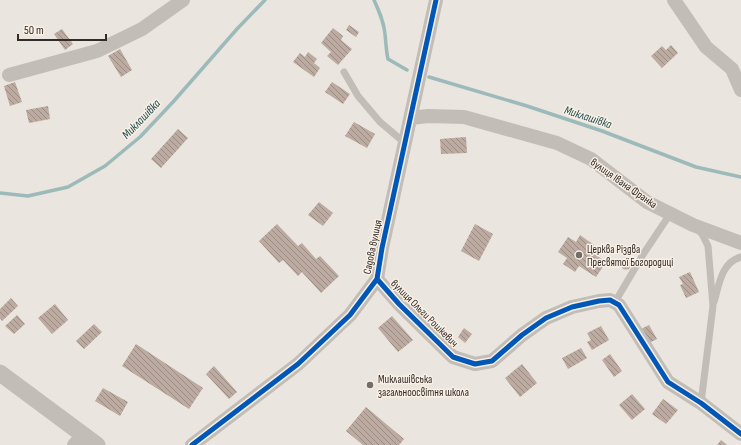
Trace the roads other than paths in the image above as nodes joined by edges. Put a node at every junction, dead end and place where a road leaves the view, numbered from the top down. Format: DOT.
graph roads {
  1 [pos="183,0"];
  2 [pos="436,0"];
  3 [pos="674,0"];
  4 [pos="344,72"];
  5 [pos="9,75"];
  6 [pos="741,90"];
  7 [pos="411,118"];
  8 [pos="406,143"];
  9 [pos="670,214"];
  10 [pos="693,225"];
  11 [pos="741,243"];
  12 [pos="741,257"];
  13 [pos="377,279"];
  14 [pos="615,302"];
  15 [pos="713,306"];
  16 [pos="0,373"];
  17 [pos="701,403"];
  18 [pos="741,434"];
  19 [pos="84,442"];
  20 [pos="192,445"];
  1 -- 5 [label="street"];
  2 -- 7 [label="street, Садова вулиця"];
  3 -- 6 [label="street"];
  4 -- 8 [label="lane"];
  7 -- 8 [label="street, Садова вулиця"];
  7 -- 9 [label="street, вулиця Івана Франка"];
  8 -- 13 [label="street, Садова вулиця"];
  9 -- 10 [label="street, вулиця Івана Франка"];
  9 -- 14 [label="lane"];
  10 -- 11 [label="street, вулиця Івана Франка"];
  10 -- 15 [label="lane"];
  12 -- 15 [label="lane"];
  13 -- 14 [label="street, вулиця Ольги Рошкевич"];
  13 -- 20 [label="street, Садова вулиця"];
  14 -- 17 [label="street"];
  15 -- 17 [label="lane"];
  16 -- 19 [label="street"];
  17 -- 18 [label="street"];
}
